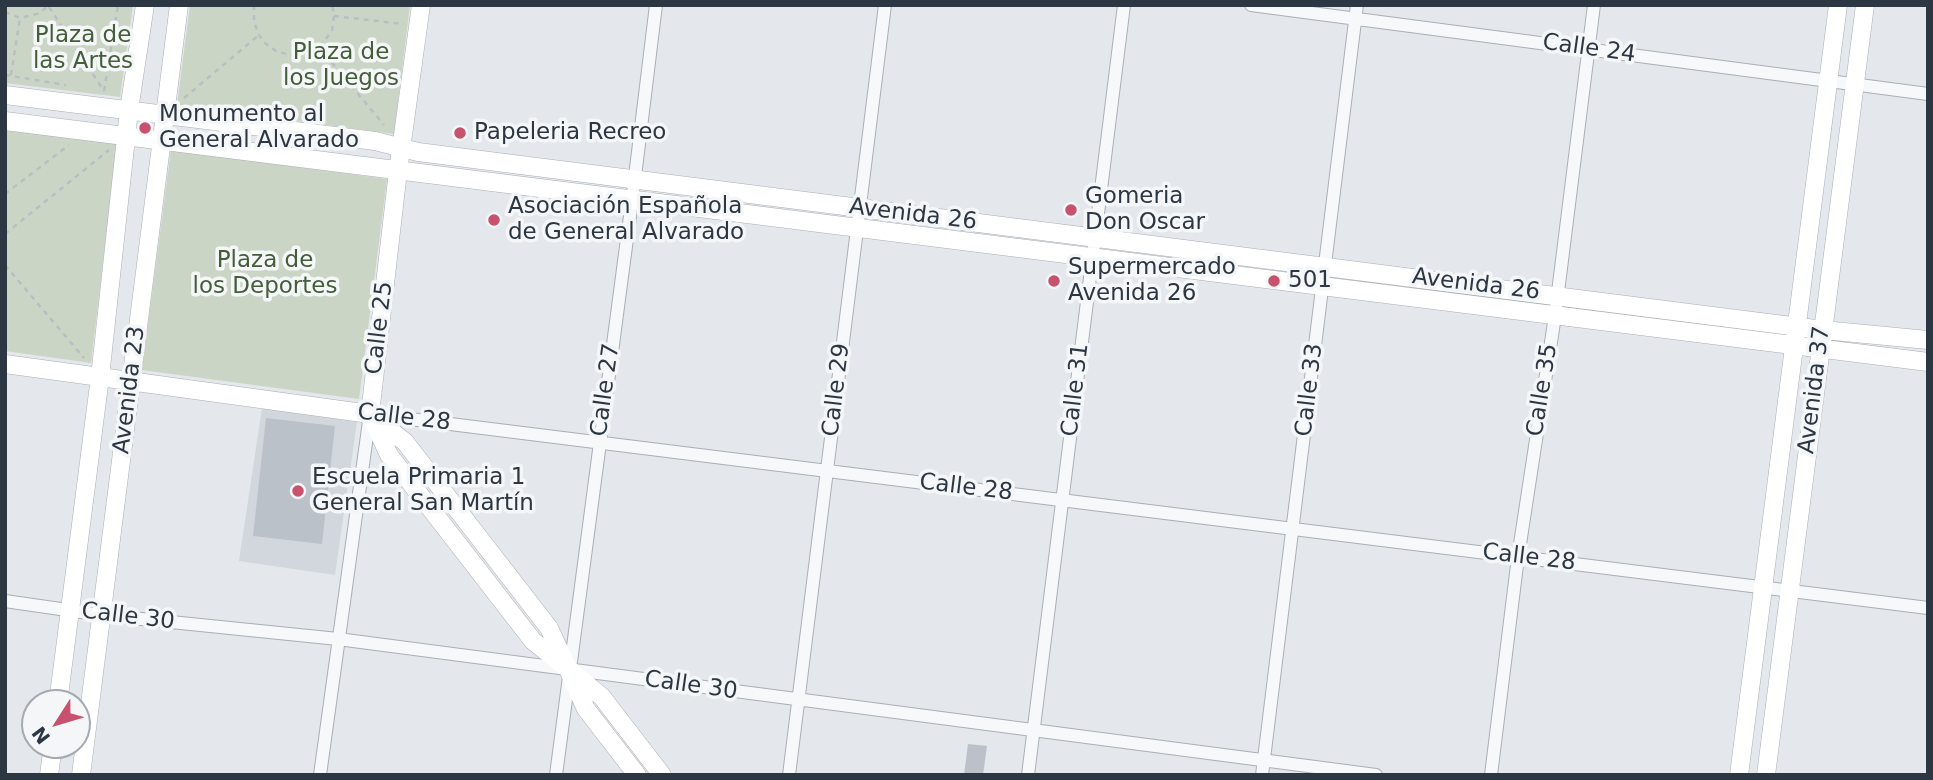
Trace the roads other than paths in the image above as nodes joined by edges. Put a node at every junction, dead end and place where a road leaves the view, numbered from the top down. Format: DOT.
graph roads {
  1 [pos="145,5"];
  2 [pos="179,5"];
  3 [pos="421,5"];
  4 [pos="656,5"];
  5 [pos="885,5"];
  6 [pos="1124,5"];
  7 [pos="1251,5"];
  8 [pos="1357,5"];
  9 [pos="1594,5"];
  10 [pos="1838,5"];
  11 [pos="1865,5"];
  12 [pos="1355,19"];
  13 [pos="1588,49"];
  14 [pos="1828,82"];
  15 [pos="1854,85"];
  16 [pos="1928,94"];
  17 [pos="5,95"];
  18 [pos="129,110"];
  19 [pos="165,114"];
  20 [pos="5,121"];
  21 [pos="132,138"];
  22 [pos="162,142"];
  23 [pos="402,147"];
  24 [pos="398,171"];
  25 [pos="635,180"];
  26 [pos="632,201"];
  27 [pos="860,208"];
  28 [pos="857,229"];
  29 [pos="1094,237"];
  30 [pos="1092,258"];
  31 [pos="1325,267"];
  32 [pos="1322,287"];
  33 [pos="1557,296"];
  34 [pos="1555,316"];
  35 [pos="1797,327"];
  36 [pos="1823,330"];
  37 [pos="1928,340"];
  38 [pos="1794,346"];
  39 [pos="1820,349"];
  40 [pos="1928,362"];
  41 [pos="5,364"];
  42 [pos="100,377"];
  43 [pos="132,381"];
  44 [pos="370,414"];
  45 [pos="598,443"];
  46 [pos="826,471"];
  47 [pos="1062,500"];
  48 [pos="1292,529"];
  49 [pos="1518,557"];
  50 [pos="1763,586"];
  51 [pos="1790,590"];
  52 [pos="5,601"];
  53 [pos="1928,608"];
  54 [pos="71,610"];
  55 [pos="102,615"];
  56 [pos="338,639"];
  57 [pos="568,669"];
  58 [pos="60,689"];
  59 [pos="797,701"];
  60 [pos="1034,731"];
  61 [pos="1264,760"];
  62 [pos="81,775"];
  63 [pos="320,775"];
  64 [pos="555,775"];
  65 [pos="637,775"];
  66 [pos="662,775"];
  67 [pos="789,775"];
  68 [pos="1028,775"];
  69 [pos="1262,775"];
  70 [pos="1376,775"];
  71 [pos="1491,775"];
  72 [pos="1739,775"];
  73 [pos="1766,775"];
  1 -- 18 [label="main road, Avenida 23"];
  2 -- 19 [label="main road, Avenida 23"];
  3 -- 23 [label="main road, Calle 25"];
  4 -- 25 [label="street, Calle 27"];
  5 -- 27 [label="street, Calle 29"];
  6 -- 29 [label="street, Calle 31"];
  7 -- 12 [label="street, Calle 24"];
  8 -- 12 [label="street, Calle 33"];
  9 -- 13 [label="street, Calle 35"];
  10 -- 14 [label="main road, Avenida 37"];
  11 -- 15 [label="main road, Avenida 37"];
  12 -- 13 [label="street, Calle 24"];
  12 -- 31 [label="street, Calle 33"];
  13 -- 14 [label="street, Calle 24"];
  13 -- 33 [label="street, Calle 35"];
  14 -- 15 [label="street, Calle 24"];
  14 -- 35 [label="main road, Avenida 37"];
  15 -- 16 [label="street, Calle 24"];
  15 -- 36 [label="main road, Avenida 37"];
  17 -- 18 [label="main road, Avenida 26"];
  18 -- 19 [label="main road, Avenida 26"];
  18 -- 21 [label="main road, Avenida 23"];
  19 -- 22 [label="main road, Avenida 23"];
  19 -- 23 [label="main road, Avenida 26"];
  20 -- 21 [label="main road, Avenida 26"];
  21 -- 22 [label="main road, Avenida 26"];
  21 -- 42 [label="main road, Avenida 23"];
  22 -- 24 [label="main road, Avenida 26"];
  22 -- 43 [label="main road, Avenida 23"];
  23 -- 24 [label="main road, Calle 25"];
  23 -- 25 [label="main road, Avenida 26"];
  24 -- 26 [label="main road, Avenida 26"];
  24 -- 44 [label="main road, Calle 25"];
  25 -- 26 [label="street, Calle 27"];
  25 -- 27 [label="main road, Avenida 26"];
  26 -- 28 [label="main road, Avenida 26"];
  26 -- 45 [label="street, Calle 27"];
  27 -- 28 [label="street, Calle 29"];
  27 -- 29 [label="main road, Avenida 26"];
  28 -- 30 [label="main road, Avenida 26"];
  28 -- 46 [label="street, Calle 29"];
  29 -- 30 [label="street, Calle 31"];
  29 -- 31 [label="main road, Avenida 26"];
  30 -- 32 [label="main road, Avenida 26"];
  30 -- 47 [label="street, Calle 31"];
  31 -- 32 [label="street, Calle 33"];
  31 -- 33 [label="main road, Avenida 26"];
  32 -- 34 [label="main road, Avenida 26"];
  32 -- 48 [label="street, Calle 33"];
  33 -- 34 [label="street, Calle 35"];
  33 -- 35 [label="main road, Avenida 26"];
  34 -- 38 [label="main road, Avenida 26"];
  34 -- 49 [label="street, Calle 35"];
  35 -- 36 [label="main road, Avenida 26"];
  35 -- 38 [label="main road, Avenida 37"];
  36 -- 37 [label="main road, Avenida 26"];
  36 -- 39 [label="main road, Avenida 37"];
  38 -- 39 [label="main road, Avenida 26"];
  38 -- 50 [label="main road, Avenida 37"];
  39 -- 40 [label="main road, Avenida 26"];
  39 -- 51 [label="main road, Avenida 37"];
  41 -- 42 [label="main road, Calle 28"];
  42 -- 43 [label="main road, Calle 28"];
  42 -- 54 [label="main road, Avenida 23"];
  43 -- 44 [label="main road, Calle 28"];
  43 -- 55 [label="main road, Avenida 23"];
  44 -- 45 [label="street, Calle 28"];
  44 -- 56 [label="street, Calle 25"];
  44 -- 57 [label="main road"];
  45 -- 46 [label="street, Calle 28"];
  45 -- 57 [label="street, Calle 27"];
  46 -- 47 [label="street, Calle 28"];
  46 -- 59 [label="street, Calle 29"];
  47 -- 48 [label="street, Calle 28"];
  47 -- 60 [label="street, Calle 31"];
  48 -- 49 [label="street, Calle 28"];
  48 -- 61 [label="street, Calle 33"];
  49 -- 50 [label="street, Calle 28"];
  49 -- 71 [label="street, Calle 35"];
  50 -- 51 [label="street, Calle 28"];
  50 -- 72 [label="main road, Avenida 37"];
  51 -- 53 [label="street, Calle 28"];
  51 -- 73 [label="main road, Avenida 37"];
  52 -- 54 [label="street, Calle 30"];
  54 -- 55 [label="street, Calle 30"];
  54 -- 58 [label="main road, Avenida 23"];
  55 -- 56 [label="street, Calle 30"];
  55 -- 62 [label="main road, Avenida 23"];
  56 -- 57 [label="street, Calle 30"];
  56 -- 63 [label="street, Calle 25"];
  57 -- 59 [label="street, Calle 30"];
  57 -- 64 [label="street, Calle 27"];
  57 -- 65 [label="main road"];
  57 -- 66 [label="main road"];
  59 -- 60 [label="street, Calle 30"];
  59 -- 67 [label="street, Calle 29"];
  60 -- 61 [label="street, Calle 30"];
  60 -- 68 [label="street, Calle 31"];
  61 -- 69 [label="street, Calle 33"];
  61 -- 70 [label="street, Calle 30"];
}
